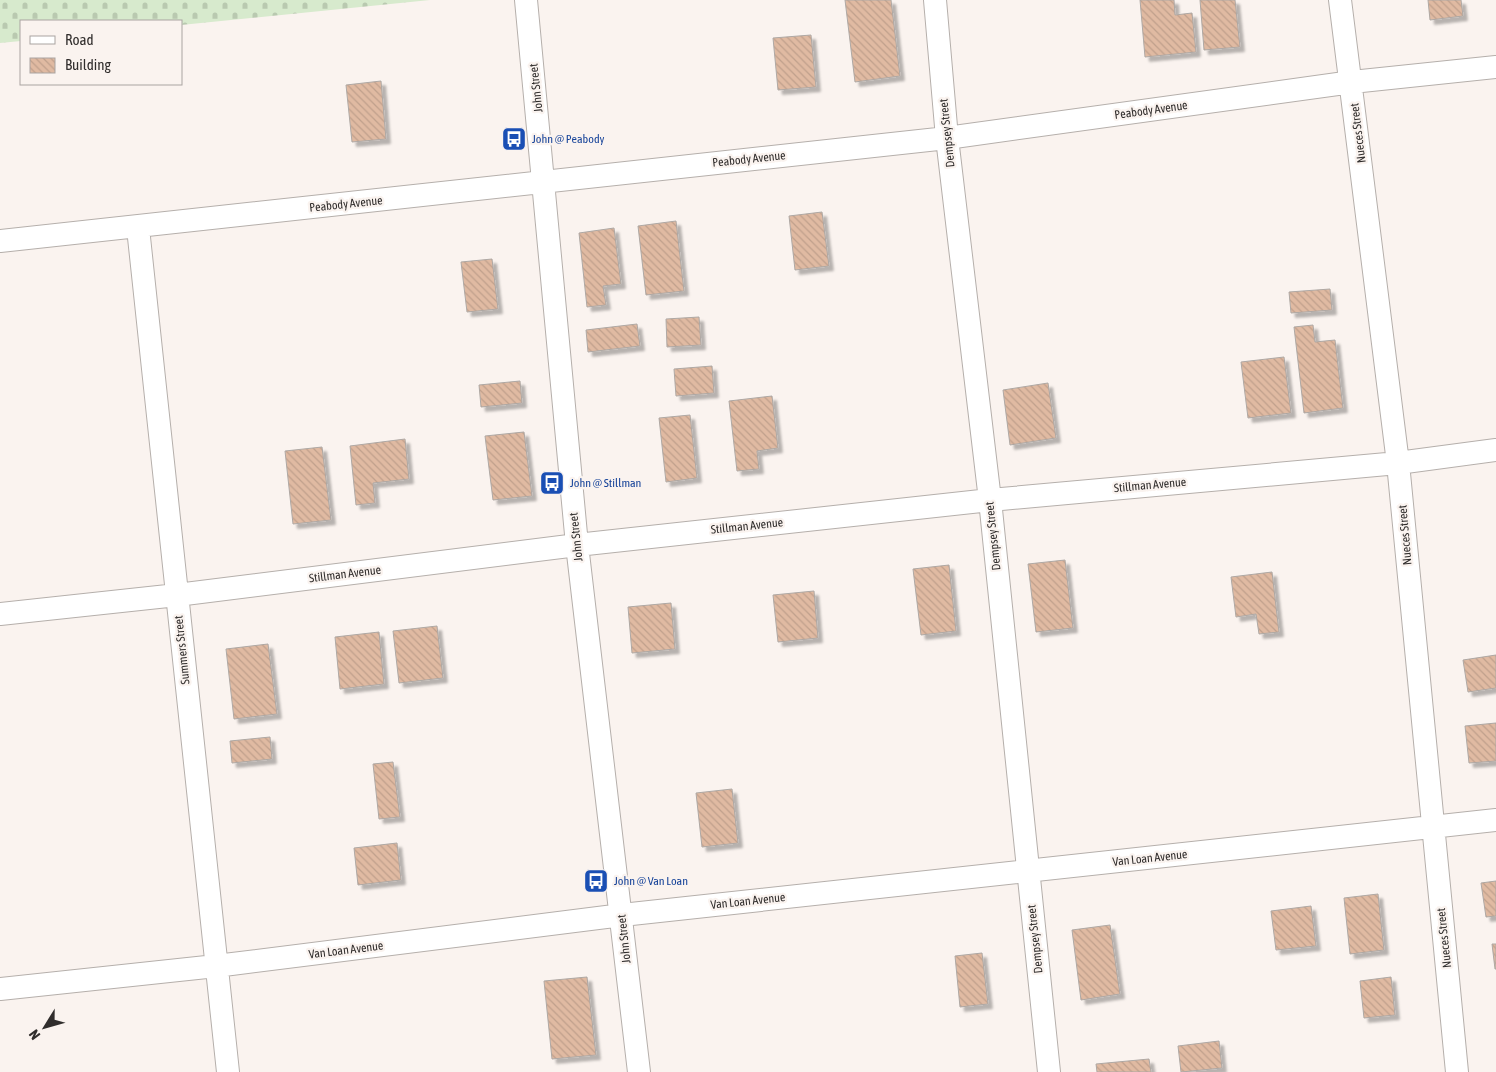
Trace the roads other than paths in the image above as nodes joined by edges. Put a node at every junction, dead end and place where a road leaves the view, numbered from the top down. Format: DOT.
graph roads {
  1 [pos="526,0"];
  2 [pos="935,0"];
  3 [pos="1340,0"];
  4 [pos="1496,67"];
  5 [pos="1352,82"];
  6 [pos="947,138"];
  7 [pos="545,181"];
  8 [pos="138,228"];
  9 [pos="0,241"];
  10 [pos="1496,450"];
  11 [pos="1398,463"];
  12 [pos="990,500"];
  13 [pos="577,545"];
  14 [pos="177,595"];
  15 [pos="0,614"];
  16 [pos="1496,820"];
  17 [pos="1432,827"];
  18 [pos="1028,871"];
  19 [pos="622,915"];
  20 [pos="216,966"];
  21 [pos="0,989"];
  22 [pos="228,1072"];
  23 [pos="639,1072"];
  24 [pos="1049,1072"];
  25 [pos="1457,1072"];
  1 -- 7 [label="street, John Street"];
  2 -- 6 [label="street, Dempsey Street"];
  3 -- 5 [label="street, Nueces Street"];
  4 -- 5 [label="street, Peabody Avenue"];
  5 -- 6 [label="street, Peabody Avenue"];
  5 -- 11 [label="street, Nueces Street"];
  6 -- 7 [label="street, Peabody Avenue"];
  6 -- 12 [label="street, Dempsey Street"];
  7 -- 8 [label="street, Peabody Avenue"];
  7 -- 13 [label="street, John Street"];
  8 -- 9 [label="street, Peabody Avenue"];
  8 -- 14 [label="street, Summers Street"];
  10 -- 11 [label="street, Stillman Avenue"];
  11 -- 12 [label="street, Stillman Avenue"];
  11 -- 17 [label="street, Nueces Street"];
  12 -- 13 [label="street, Stillman Avenue"];
  12 -- 18 [label="street, Dempsey Street"];
  13 -- 14 [label="street, Stillman Avenue"];
  13 -- 19 [label="street, John Street"];
  14 -- 15 [label="street, Stillman Avenue"];
  14 -- 20 [label="street, Summers Street"];
  16 -- 17 [label="street, Van Loan Avenue"];
  17 -- 18 [label="street, Van Loan Avenue"];
  17 -- 25 [label="street, Nueces Street"];
  18 -- 19 [label="street, Van Loan Avenue"];
  18 -- 24 [label="street, Dempsey Street"];
  19 -- 20 [label="street, Van Loan Avenue"];
  19 -- 23 [label="street, John Street"];
  20 -- 21 [label="street, Van Loan Avenue"];
  20 -- 22 [label="street, Summers Street"];
}
